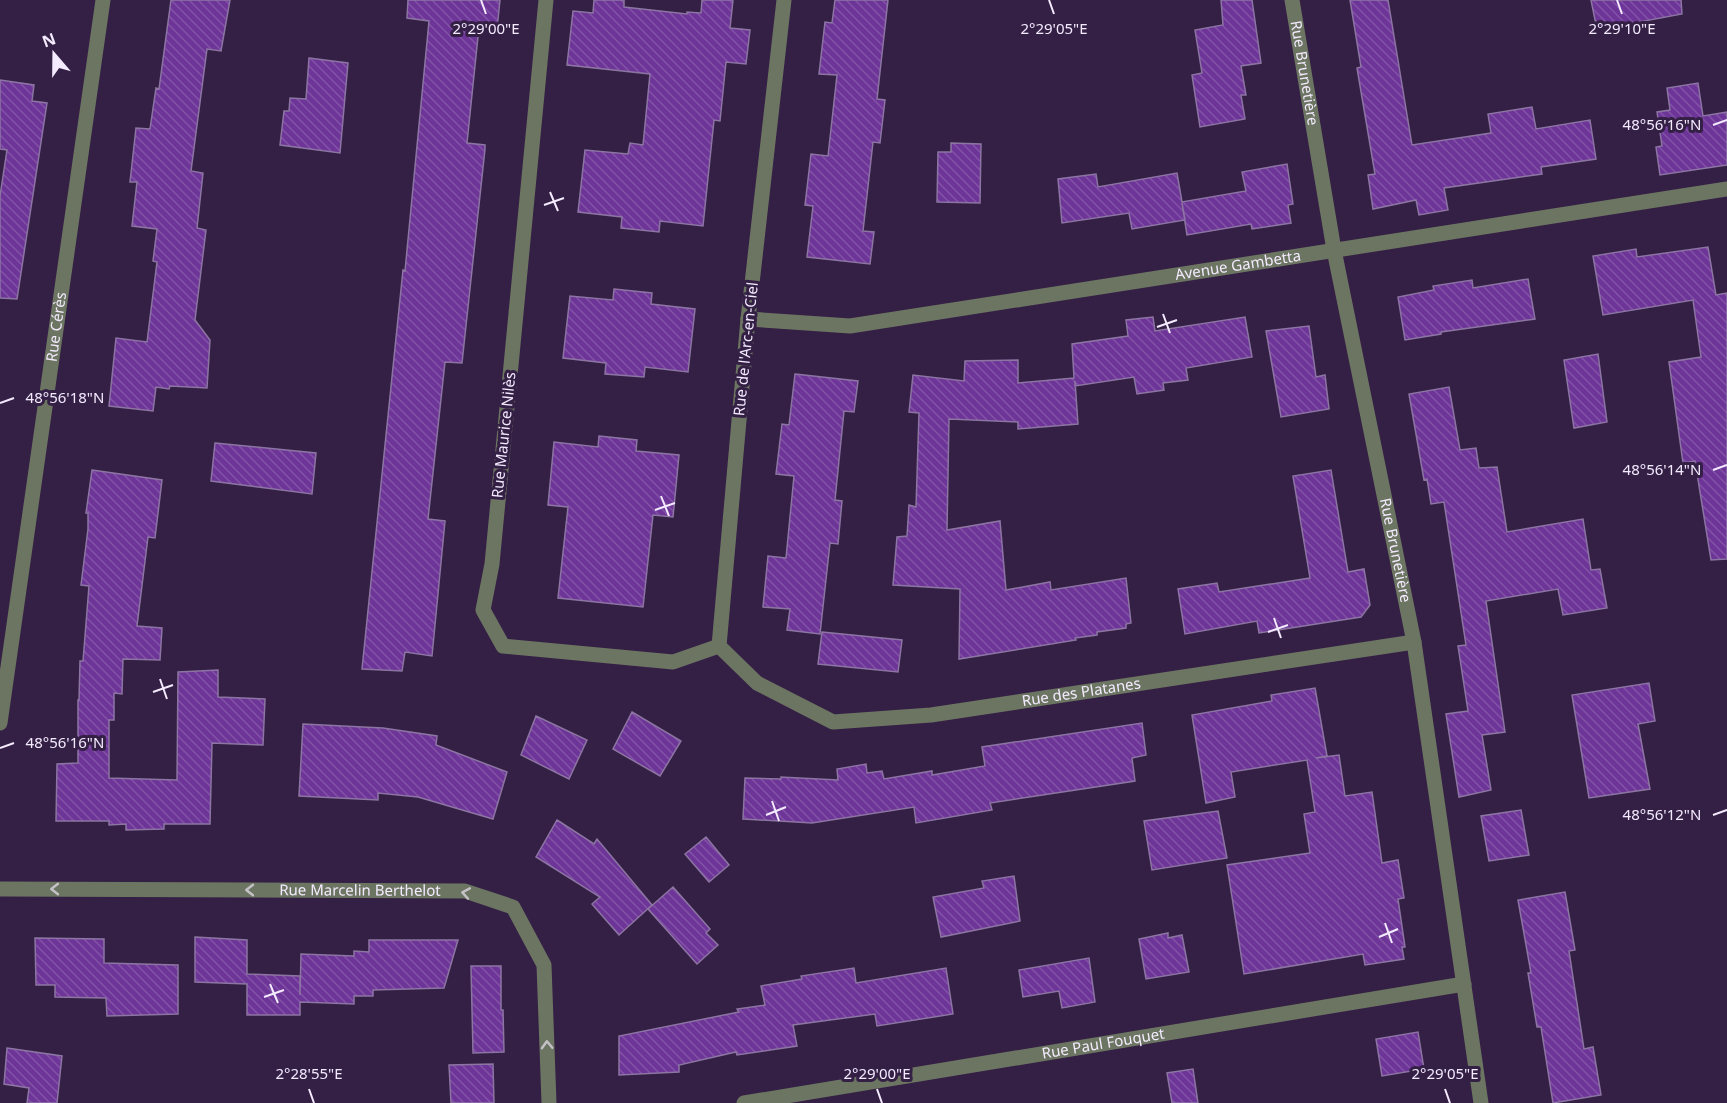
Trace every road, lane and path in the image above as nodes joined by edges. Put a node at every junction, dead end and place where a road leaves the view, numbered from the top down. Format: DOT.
graph roads {
  1 [pos="103,0"];
  2 [pos="546,0"];
  3 [pos="784,0"];
  4 [pos="1292,0"];
  5 [pos="1727,189"];
  6 [pos="1334,250"];
  7 [pos="748,319"];
  8 [pos="1414,642"];
  9 [pos="719,646"];
  10 [pos="0,723"];
  11 [pos="0,889"];
  12 [pos="1464,984"];
  13 [pos="549,1103"];
  14 [pos="744,1103"];
  15 [pos="1481,1103"];
  1 -- 10 [label="street, Rue Cérès"];
  2 -- 9 [label="street, Rue Maurice Nilès"];
  3 -- 7 [label="street, Rue de l'Arc-en-Ciel"];
  4 -- 6 [label="street, Rue Brunetière"];
  5 -- 6 [label="street, Avenue Gambetta"];
  6 -- 7 [label="street, Avenue Gambetta"];
  6 -- 8 [label="street, Rue Brunetière"];
  7 -- 9 [label="street, Rue de l'Arc-en-Ciel"];
  8 -- 9 [label="street, Rue des Platanes"];
  8 -- 12 [label="street, Rue Brunetière"];
  13 -- 11 [label="street, Rue Marcelin Berthelot, one-way"];
  12 -- 14 [label="street, Rue Paul Fouquet"];
  12 -- 15 [label="street, Rue Brunetière"];
}
